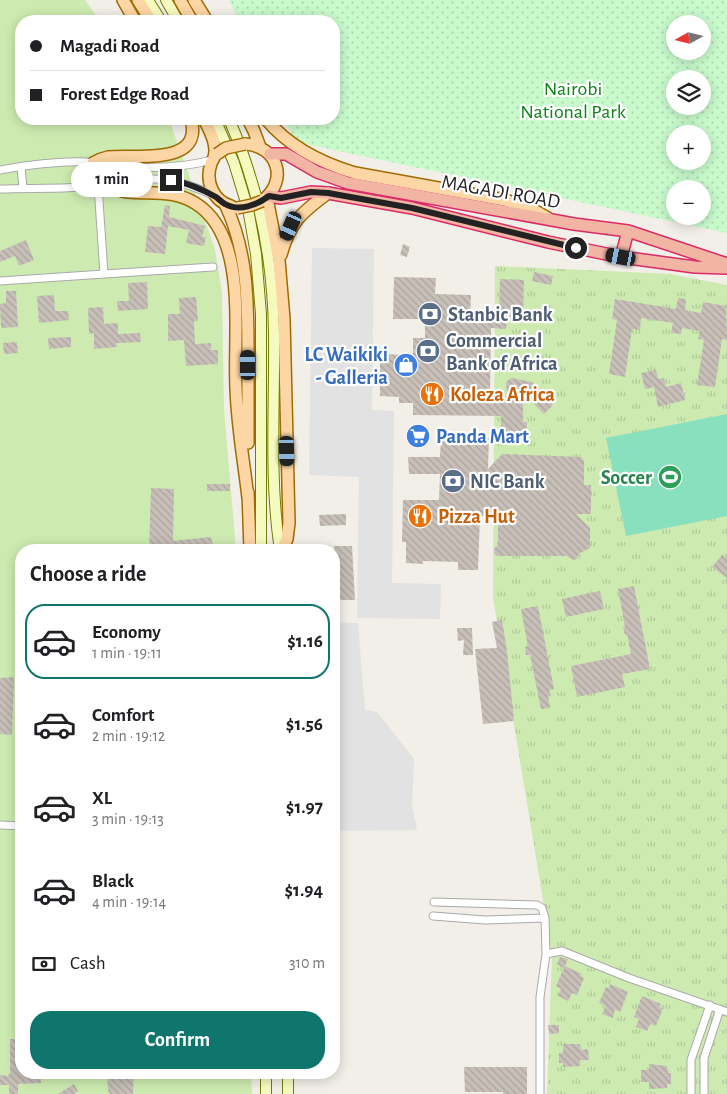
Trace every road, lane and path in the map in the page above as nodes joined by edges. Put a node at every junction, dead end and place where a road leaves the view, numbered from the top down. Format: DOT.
graph roads {
  1 [pos="123,0"];
  2 [pos="138,0"];
  3 [pos="148,0"];
  4 [pos="166,0"];
  5 [pos="180,0"];
  6 [pos="194,0"];
  7 [pos="132,15"];
  8 [pos="147,15"];
  9 [pos="157,15"];
  10 [pos="175,15"];
  11 [pos="189,15"];
  12 [pos="203,15"];
  13 [pos="191,125"];
  14 [pos="207,125"];
  15 [pos="218,125"];
  16 [pos="231,125"];
  17 [pos="251,125"];
  18 [pos="272,125"];
  19 [pos="265,150"];
  20 [pos="215,157"];
  21 [pos="94,162"];
  22 [pos="21,167"];
  23 [pos="0,170"];
  24 [pos="103,186"];
  25 [pos="23,188"];
  26 [pos="0,189"];
  27 [pos="328,193"];
  28 [pos="266,198"];
  29 [pos="221,201"];
  30 [pos="548,218"];
  31 [pos="628,231"];
  32 [pos="621,257"];
  33 [pos="279,260"];
  34 [pos="727,266"];
  35 [pos="213,267"];
  36 [pos="104,274"];
  37 [pos="0,281"];
  38 [pos="248,498"];
  39 [pos="250,544"];
  40 [pos="260,544"];
  41 [pos="280,544"];
  42 [pos="284,544"];
  43 [pos="0,825"];
  44 [pos="15,826"];
  45 [pos="434,902"];
  46 [pos="434,916"];
  47 [pos="545,918"];
  48 [pos="546,954"];
  49 [pos="710,1006"];
  50 [pos="724,1011"];
  51 [pos="266,1079"];
  52 [pos="288,1079"];
  53 [pos="266,1094"];
  54 [pos="288,1094"];
  55 [pos="540,1094"];
  56 [pos="691,1094"];
  57 [pos="704,1094"];
  1 -- 7 [label="main road"];
  2 -- 8 [label="main road"];
  3 -- 9 [label="main road"];
  4 -- 10 [label="main road"];
  5 -- 11 [label="main road"];
  6 -- 12 [label="main road"];
  13 -- 21 [label="main road"];
  14 -- 20 [label="main road"];
  15 -- 40 [label="main road"];
  16 -- 41 [label="main road"];
  17 -- 19 [label="main road"];
  18 -- 30 [label="main road"];
  19 -- 20 [label="main road, bridge"];
  19 -- 28 [label="main road"];
  19 -- 30 [label="highway, MAGADI ROAD"];
  20 -- 21 [label="street"];
  20 -- 29 [label="main road"];
  21 -- 22 [label="street"];
  22 -- 23 [label="street"];
  22 -- 25 [label="street"];
  24 -- 25 [label="street"];
  24 -- 29 [label="street"];
  24 -- 36 [label="street"];
  24 -- 38 [label="main road"];
  25 -- 26 [label="street"];
  27 -- 28 [label="highway, MAGADI ROAD"];
  27 -- 32 [label="highway, MAGADI ROAD"];
  27 -- 33 [label="main road"];
  28 -- 29 [label="main road, bridge"];
  28 -- 33 [label="main road"];
  29 -- 38 [label="main road"];
  30 -- 31 [label="highway, MAGADI ROAD"];
  31 -- 32 [label="highway"];
  31 -- 34 [label="highway, MAGADI ROAD"];
  32 -- 34 [label="highway, MAGADI ROAD"];
  33 -- 42 [label="main road"];
  35 -- 36 [label="street"];
  36 -- 37 [label="street"];
  38 -- 39 [label="main road"];
  43 -- 44 [label="street"];
  45 -- 47 [label="street"];
  46 -- 47 [label="street"];
  47 -- 48 [label="street"];
  48 -- 49 [label="street"];
  48 -- 55 [label="street"];
  49 -- 50 [label="street"];
  49 -- 56 [label="street"];
  50 -- 57 [label="street"];
  51 -- 53 [label="main road"];
  52 -- 54 [label="main road"];
}
